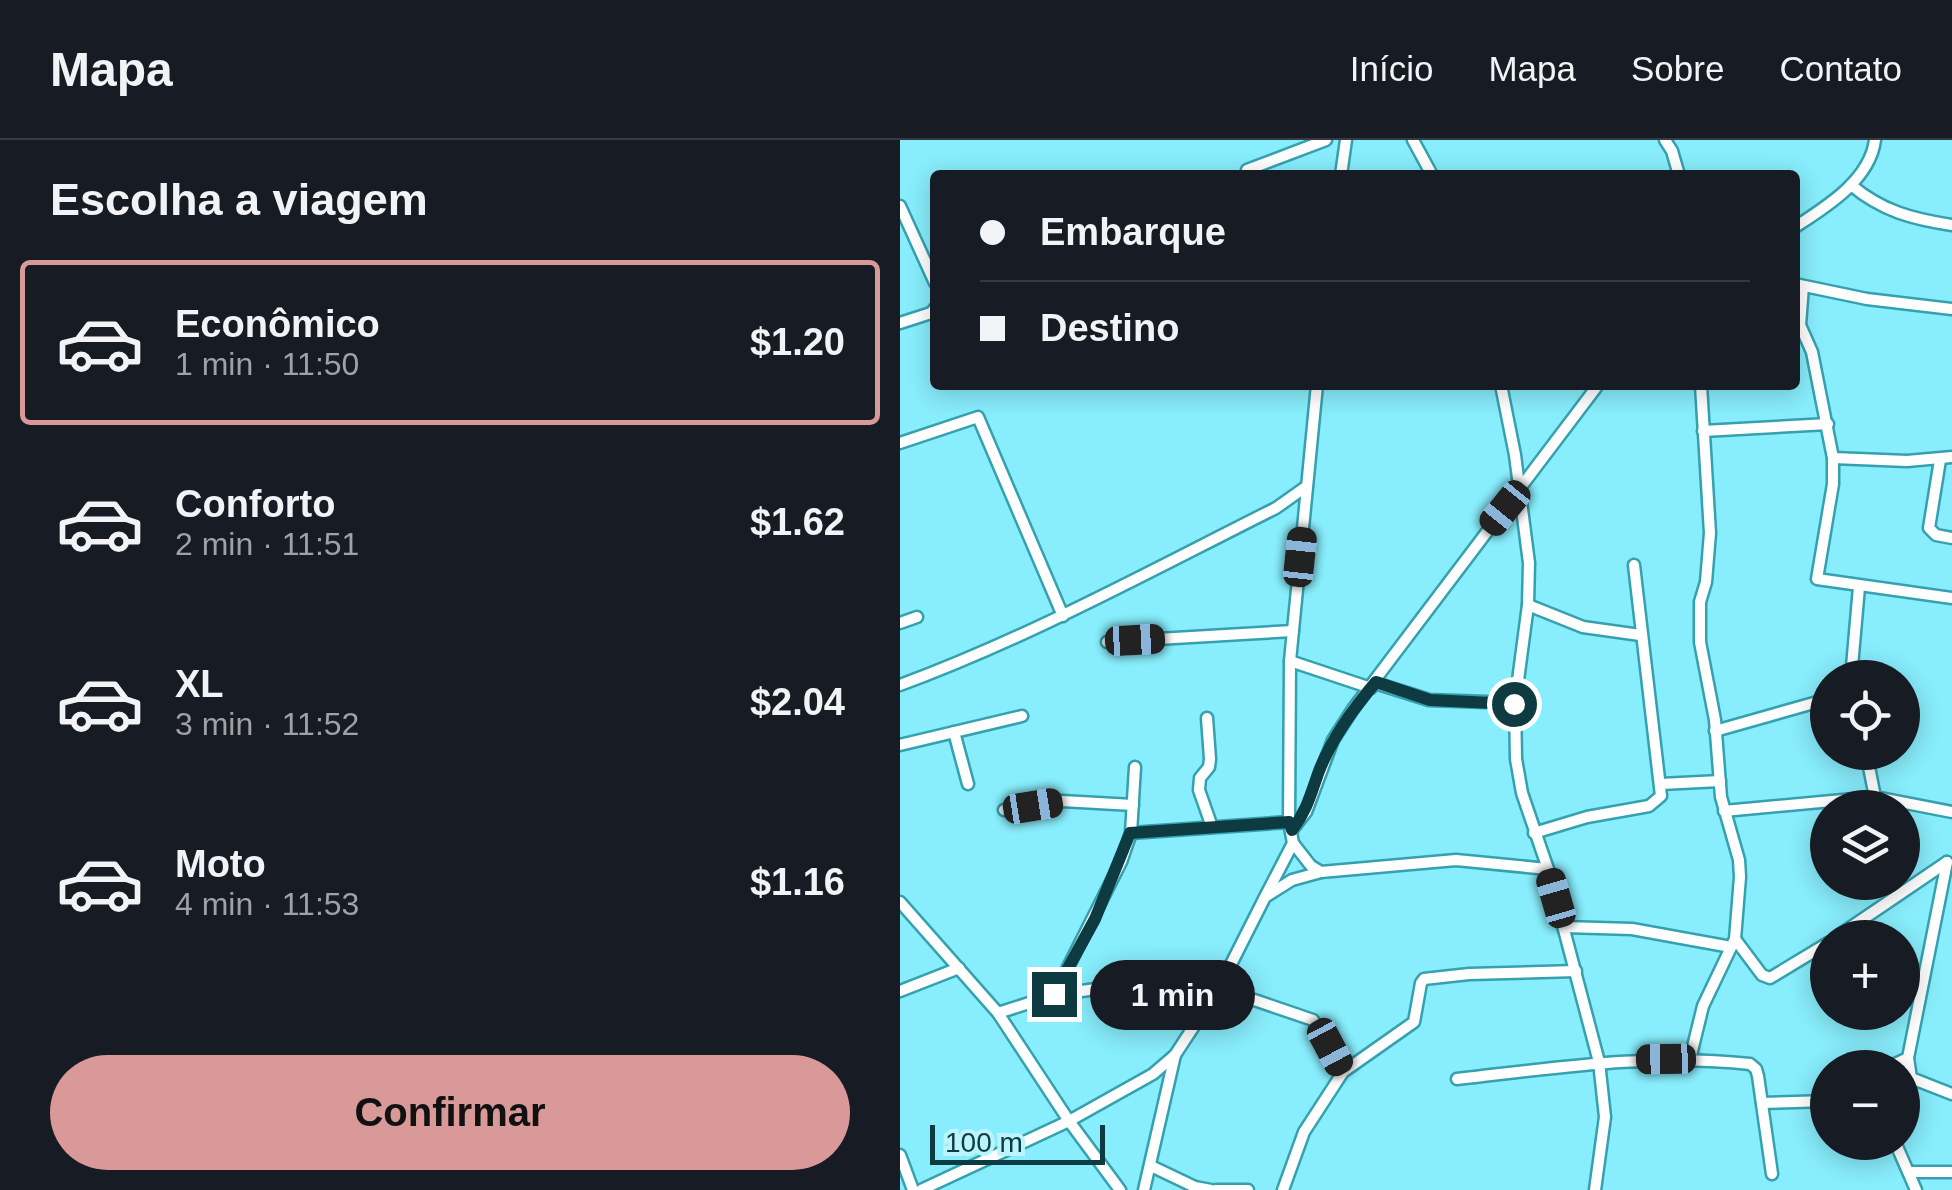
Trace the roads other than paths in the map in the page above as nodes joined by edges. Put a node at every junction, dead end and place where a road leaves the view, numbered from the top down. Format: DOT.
graph roads {
  1 [pos="1326,140"];
  2 [pos="1346,140"];
  3 [pos="1413,140"];
  4 [pos="1665,140"];
  5 [pos="1875,140"];
  6 [pos="1247,170"];
  7 [pos="1342,170"];
  8 [pos="1429,170"];
  9 [pos="1678,170"];
  10 [pos="1851,185"];
  11 [pos="901,212"];
  12 [pos="1800,223"];
  13 [pos="1952,225"];
  14 [pos="930,273"];
  15 [pos="1800,285"];
  16 [pos="1952,308"];
  17 [pos="930,313"];
  18 [pos="900,323"];
  19 [pos="1800,325"];
  20 [pos="1317,390"];
  21 [pos="1502,390"];
  22 [pos="1594,390"];
  23 [pos="1700,390"];
  24 [pos="1828,424"];
  25 [pos="1703,431"];
  26 [pos="900,443"];
  27 [pos="1834,458"];
  28 [pos="1946,459"];
  29 [pos="1308,486"];
  30 [pos="1520,488"];
  31 [pos="1952,538"];
  32 [pos="1634,565"];
  33 [pos="1858,586"];
  34 [pos="1952,598"];
  35 [pos="1528,605"];
  36 [pos="1063,616"];
  37 [pos="917,617"];
  38 [pos="900,623"];
  39 [pos="1292,631"];
  40 [pos="1640,635"];
  41 [pos="1108,642"];
  42 [pos="1852,660"];
  43 [pos="1290,661"];
  44 [pos="900,685"];
  45 [pos="1373,685"];
  46 [pos="1514,704"];
  47 [pos="1810,704"];
  48 [pos="1022,716"];
  49 [pos="1207,718"];
  50 [pos="1716,731"];
  51 [pos="954,732"];
  52 [pos="900,745"];
  53 [pos="1135,767"];
  54 [pos="1720,781"];
  55 [pos="968,784"];
  56 [pos="1661,784"];
  57 [pos="1810,802"];
  58 [pos="1133,805"];
  59 [pos="1920,805"];
  60 [pos="1004,810"];
  61 [pos="1724,811"];
  62 [pos="1952,812"];
  63 [pos="1291,826"];
  64 [pos="1212,827"];
  65 [pos="1130,833"];
  66 [pos="1534,833"];
  67 [pos="1293,843"];
  68 [pos="1949,860"];
  69 [pos="1548,869"];
  70 [pos="1321,872"];
  71 [pos="1265,897"];
  72 [pos="901,901"];
  73 [pos="1862,920"];
  74 [pos="1564,927"];
  75 [pos="1733,943"];
  76 [pos="1810,953"];
  77 [pos="959,968"];
  78 [pos="1576,971"];
  79 [pos="1136,983"];
  80 [pos="1219,988"];
  81 [pos="900,990"];
  82 [pos="1054,994"];
  83 [pos="998,1013"];
  84 [pos="1910,1050"];
  85 [pos="1175,1055"];
  86 [pos="1690,1059"];
  87 [pos="1599,1062"];
  88 [pos="1343,1072"];
  89 [pos="1457,1079"];
  90 [pos="1920,1082"];
  91 [pos="1952,1094"];
  92 [pos="1810,1102"];
  93 [pos="1762,1103"];
  94 [pos="1069,1121"];
  95 [pos="900,1155"];
  96 [pos="1903,1160"];
  97 [pos="1151,1166"];
  98 [pos="1909,1172"];
  99 [pos="1952,1172"];
  100 [pos="1772,1174"];
  101 [pos="913,1190"];
  102 [pos="921,1190"];
  103 [pos="1120,1190"];
  104 [pos="1144,1190"];
  105 [pos="1214,1190"];
  106 [pos="1248,1190"];
  107 [pos="1284,1190"];
  108 [pos="1595,1190"];
  109 [pos="1916,1190"];
  1 -- 6 [label="street"];
  2 -- 7 [label="street"];
  3 -- 8 [label="street"];
  4 -- 9 [label="street"];
  5 -- 10 [label="street"];
  10 -- 12 [label="street"];
  10 -- 13 [label="street"];
  11 -- 14 [label="street"];
  15 -- 16 [label="street"];
  17 -- 18 [label="street"];
  19 -- 24 [label="street"];
  20 -- 29 [label="street"];
  21 -- 30 [label="street"];
  22 -- 30 [label="street"];
  23 -- 25 [label="street"];
  24 -- 25 [label="street"];
  24 -- 27 [label="street"];
  25 -- 50 [label="street"];
  26 -- 36 [label="street"];
  27 -- 28 [label="street"];
  27 -- 33 [label="street"];
  28 -- 31 [label="street"];
  29 -- 36 [label="street"];
  29 -- 39 [label="street"];
  30 -- 35 [label="street"];
  30 -- 45 [label="street"];
  32 -- 40 [label="street"];
  33 -- 34 [label="street"];
  33 -- 42 [label="street"];
  35 -- 40 [label="street"];
  35 -- 46 [label="street"];
  36 -- 44 [label="street"];
  37 -- 38 [label="street"];
  39 -- 41 [label="street"];
  39 -- 43 [label="street"];
  40 -- 56 [label="street"];
  43 -- 45 [label="street"];
  43 -- 63 [label="street"];
  45 -- 46 [label="street"];
  45 -- 63 [label="street"];
  46 -- 66 [label="street"];
  47 -- 50 [label="street"];
  48 -- 51 [label="street"];
  49 -- 64 [label="street"];
  50 -- 54 [label="street"];
  51 -- 52 [label="street"];
  51 -- 55 [label="street"];
  53 -- 58 [label="street"];
  54 -- 56 [label="street"];
  54 -- 61 [label="street"];
  56 -- 66 [label="street"];
  57 -- 61 [label="street"];
  58 -- 60 [label="street"];
  58 -- 65 [label="street"];
  59 -- 62 [label="street"];
  61 -- 75 [label="street"];
  63 -- 64 [label="street"];
  63 -- 67 [label="street"];
  64 -- 65 [label="street"];
  65 -- 82 [label="street"];
  66 -- 69 [label="street"];
  67 -- 70 [label="street"];
  67 -- 71 [label="street"];
  68 -- 73 [label="street"];
  68 -- 84 [label="street"];
  69 -- 70 [label="street"];
  69 -- 74 [label="street"];
  70 -- 71 [label="street"];
  71 -- 80 [label="street"];
  72 -- 77 [label="street"];
  74 -- 75 [label="street"];
  74 -- 78 [label="street"];
  75 -- 76 [label="street"];
  75 -- 86 [label="street"];
  77 -- 81 [label="street"];
  77 -- 83 [label="street"];
  78 -- 87 [label="street"];
  78 -- 88 [label="street"];
  79 -- 82 [label="street"];
  80 -- 85 [label="street"];
  80 -- 88 [label="street"];
  82 -- 83 [label="street"];
  83 -- 94 [label="street"];
  85 -- 94 [label="street"];
  85 -- 97 [label="street"];
  86 -- 87 [label="street"];
  86 -- 93 [label="street"];
  87 -- 89 [label="street"];
  87 -- 108 [label="street"];
  88 -- 107 [label="street"];
  90 -- 91 [label="street"];
  92 -- 93 [label="street"];
  93 -- 100 [label="street"];
  94 -- 102 [label="street"];
  94 -- 103 [label="street"];
  95 -- 101 [label="street"];
  96 -- 98 [label="street"];
  97 -- 104 [label="street"];
  97 -- 105 [label="street"];
  98 -- 99 [label="street"];
  98 -- 109 [label="street"];
  105 -- 106 [label="street"];
}
